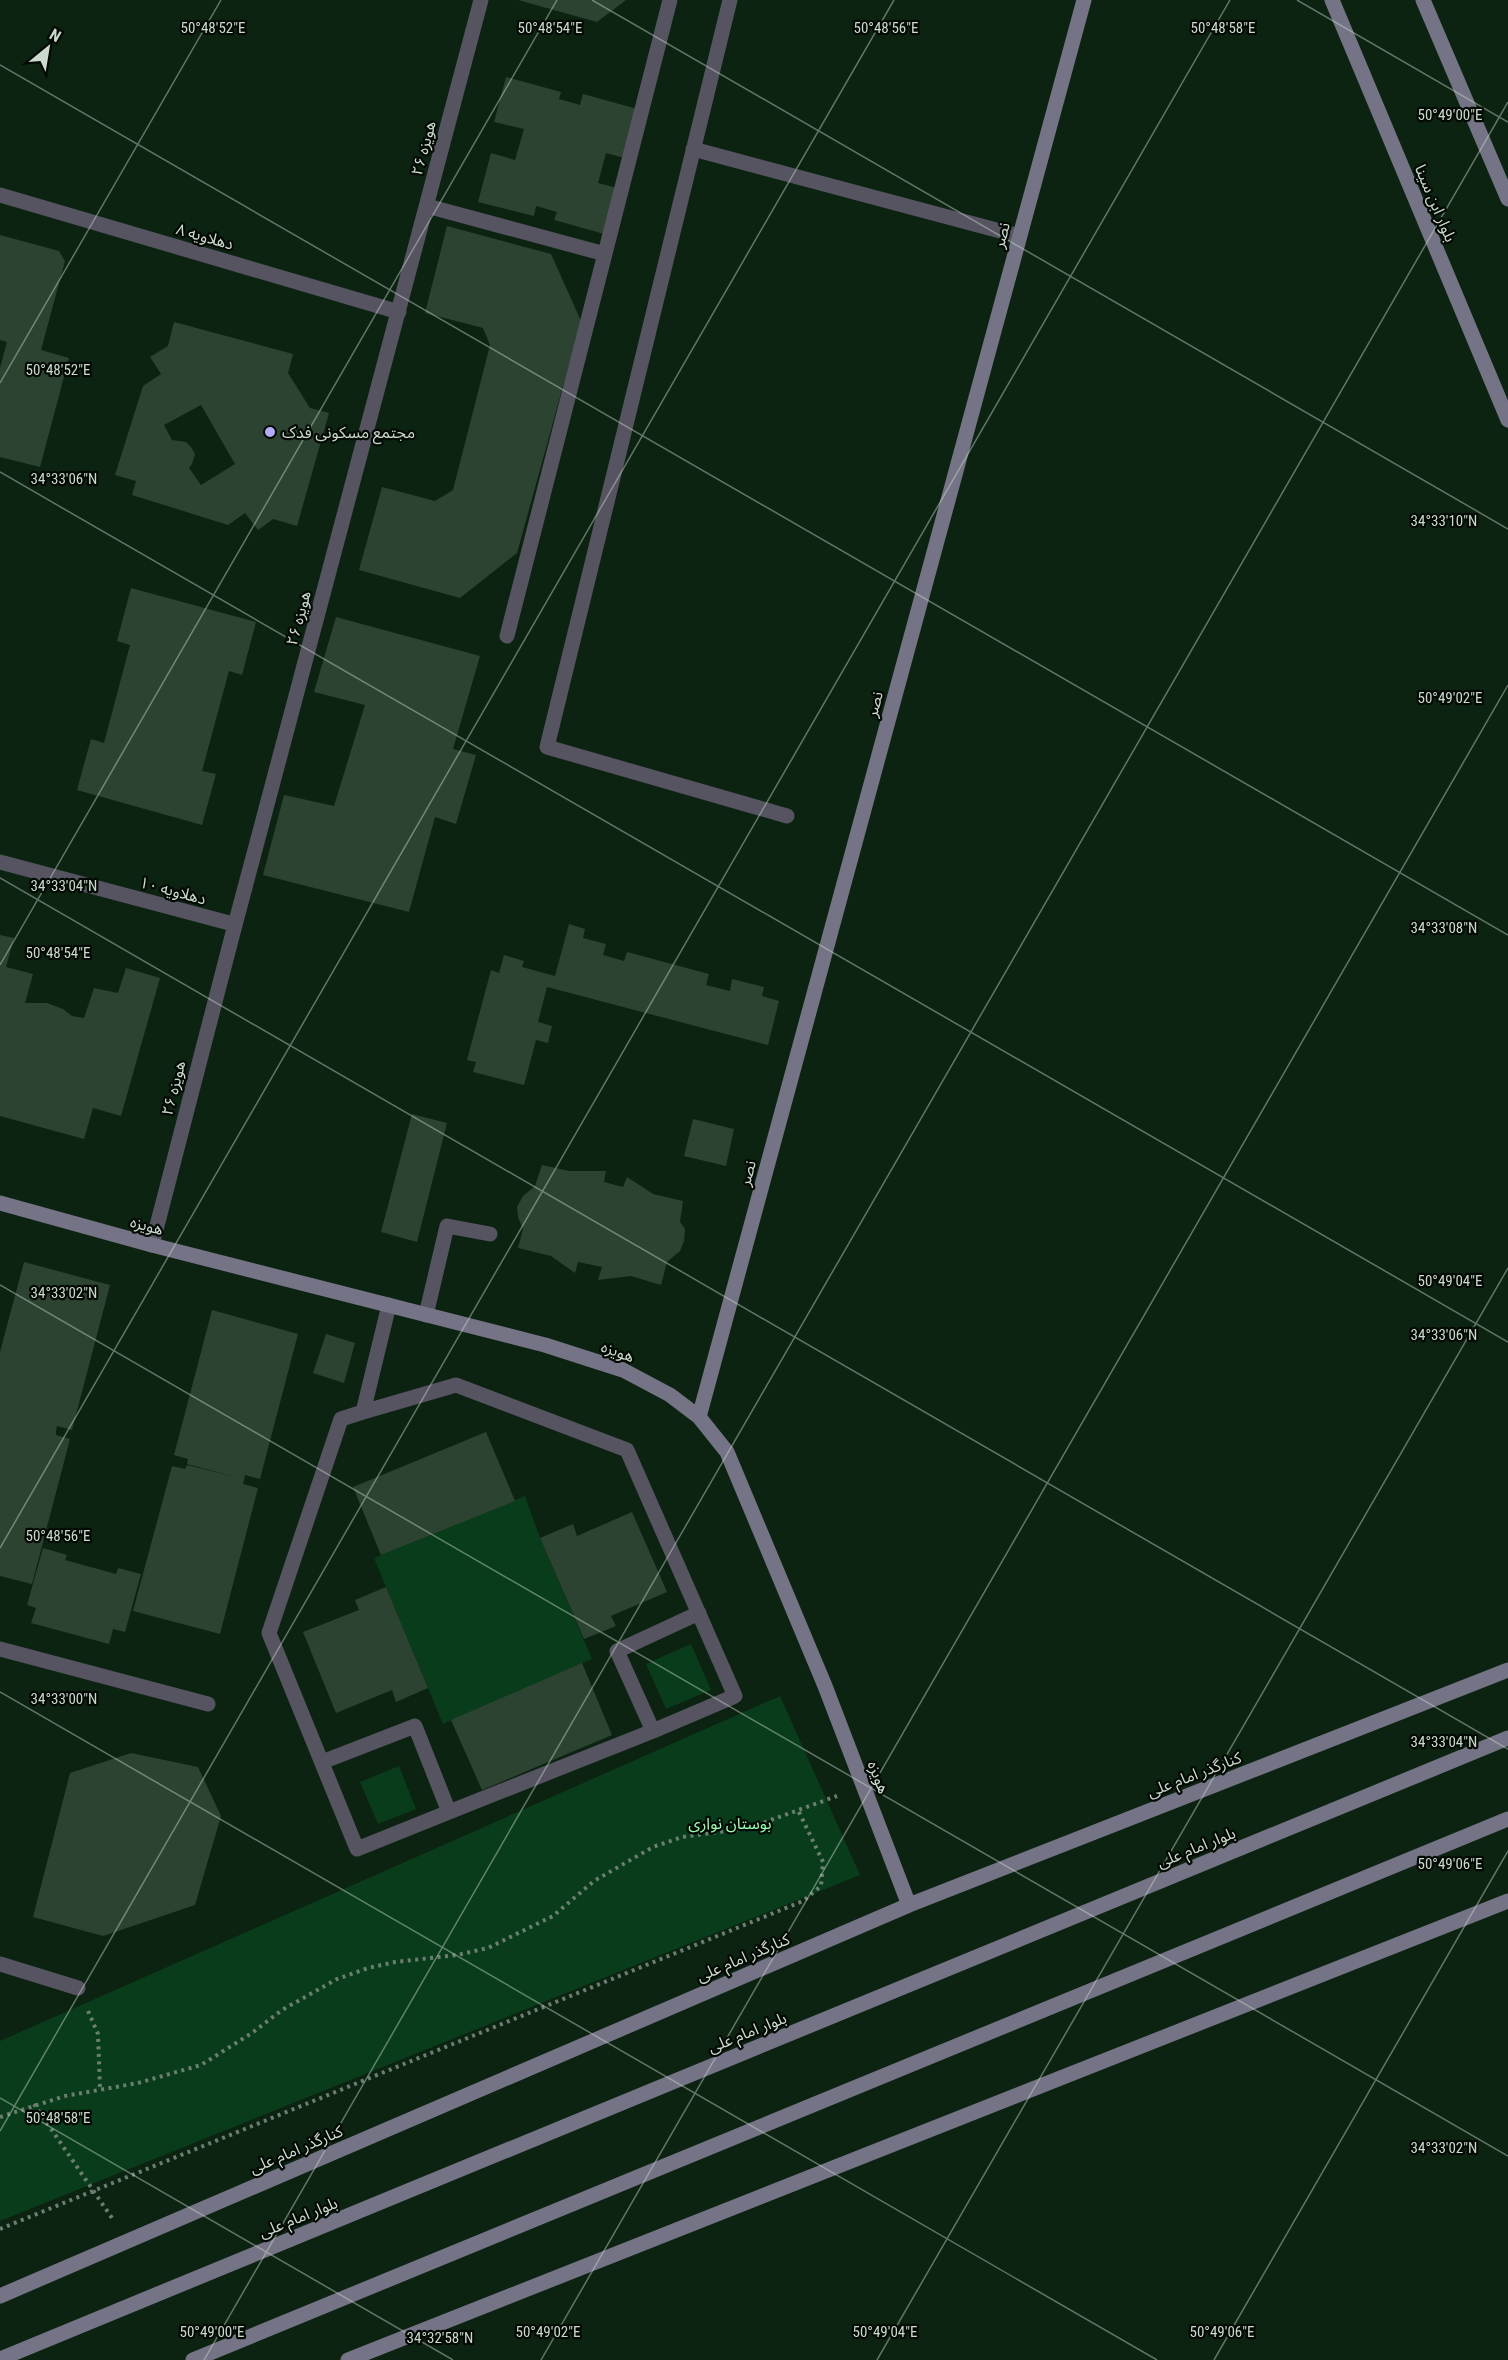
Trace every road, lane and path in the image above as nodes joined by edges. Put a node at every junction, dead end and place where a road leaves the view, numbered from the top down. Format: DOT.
graph roads {
  1 [pos="481,0"];
  2 [pos="670,0"];
  3 [pos="730,0"];
  4 [pos="1084,0"];
  5 [pos="1332,0"];
  6 [pos="1423,0"];
  7 [pos="693,149"];
  8 [pos="0,195"];
  9 [pos="1508,199"];
  10 [pos="427,206"];
  11 [pos="1020,236"];
  12 [pos="605,254"];
  13 [pos="399,312"];
  14 [pos="1508,420"];
  15 [pos="507,636"];
  16 [pos="787,816"];
  17 [pos="0,862"];
  18 [pos="233,924"];
  19 [pos="0,1203"];
  20 [pos="490,1234"];
  21 [pos="152,1245"];
  22 [pos="389,1305"];
  23 [pos="426,1315"];
  24 [pos="363,1412"];
  25 [pos="699,1418"];
  26 [pos="699,1613"];
  27 [pos="0,1649"];
  28 [pos="1508,1670"];
  29 [pos="208,1704"];
  30 [pos="653,1731"];
  31 [pos="1508,1738"];
  32 [pos="322,1762"];
  33 [pos="863,1785"];
  34 [pos="798,1810"];
  35 [pos="449,1812"];
  36 [pos="1508,1819"];
  37 [pos="1508,1901"];
  38 [pos="909,1905"];
  39 [pos="0,1964"];
  40 [pos="78,1988"];
  41 [pos="100,2089"];
  42 [pos="34,2104"];
  43 [pos="0,2117"];
  44 [pos="0,2229"];
  45 [pos="127,2241"];
  46 [pos="0,2296"];
  47 [pos="0,2359"];
  48 [pos="193,2360"];
  49 [pos="348,2360"];
  1 -- 10 [label="street, هویزه ۲۶"];
  2 -- 12 [label="street"];
  3 -- 7 [label="street"];
  4 -- 11 [label="main road, نصر"];
  5 -- 14 [label="main road, بلوار ابن سینا"];
  6 -- 9 [label="main road"];
  7 -- 11 [label="street"];
  7 -- 16 [label="street"];
  8 -- 13 [label="street, دهلاویه ۸"];
  10 -- 12 [label="street"];
  10 -- 13 [label="street, هویزه ۲۶"];
  11 -- 25 [label="main road, نصر"];
  12 -- 15 [label="street"];
  13 -- 18 [label="street, هویزه ۲۶"];
  17 -- 18 [label="street, دهلاویه ۱۰"];
  18 -- 21 [label="street, هویزه ۲۶"];
  19 -- 21 [label="main road, هویزه"];
  20 -- 23 [label="street"];
  21 -- 22 [label="main road, هویزه"];
  22 -- 23 [label="main road, هویزه"];
  22 -- 24 [label="street"];
  23 -- 25 [label="main road, هویزه"];
  24 -- 26 [label="street"];
  24 -- 32 [label="street"];
  25 -- 33 [label="main road, هویزه"];
  26 -- 30 [label="street"];
  26 -- 30 [label="street"];
  27 -- 29 [label="street"];
  28 -- 38 [label="main road, کنارگذر امام علی"];
  30 -- 35 [label="street"];
  31 -- 47 [label="main road, بلوار امام علی"];
  32 -- 35 [label="street"];
  32 -- 35 [label="street"];
  33 -- 34 [label="path"];
  33 -- 38 [label="main road, هویزه"];
  34 -- 41 [label="path"];
  34 -- 44 [label="path"];
  36 -- 48 [label="main road"];
  37 -- 49 [label="main road"];
  38 -- 45 [label="main road, کنارگذر امام علی"];
  39 -- 40 [label="street"];
  40 -- 41 [label="path"];
  41 -- 42 [label="path"];
  42 -- 43 [label="path"];
  42 -- 45 [label="path"];
  45 -- 46 [label="main road, کنارگذر امام علی"];
}
